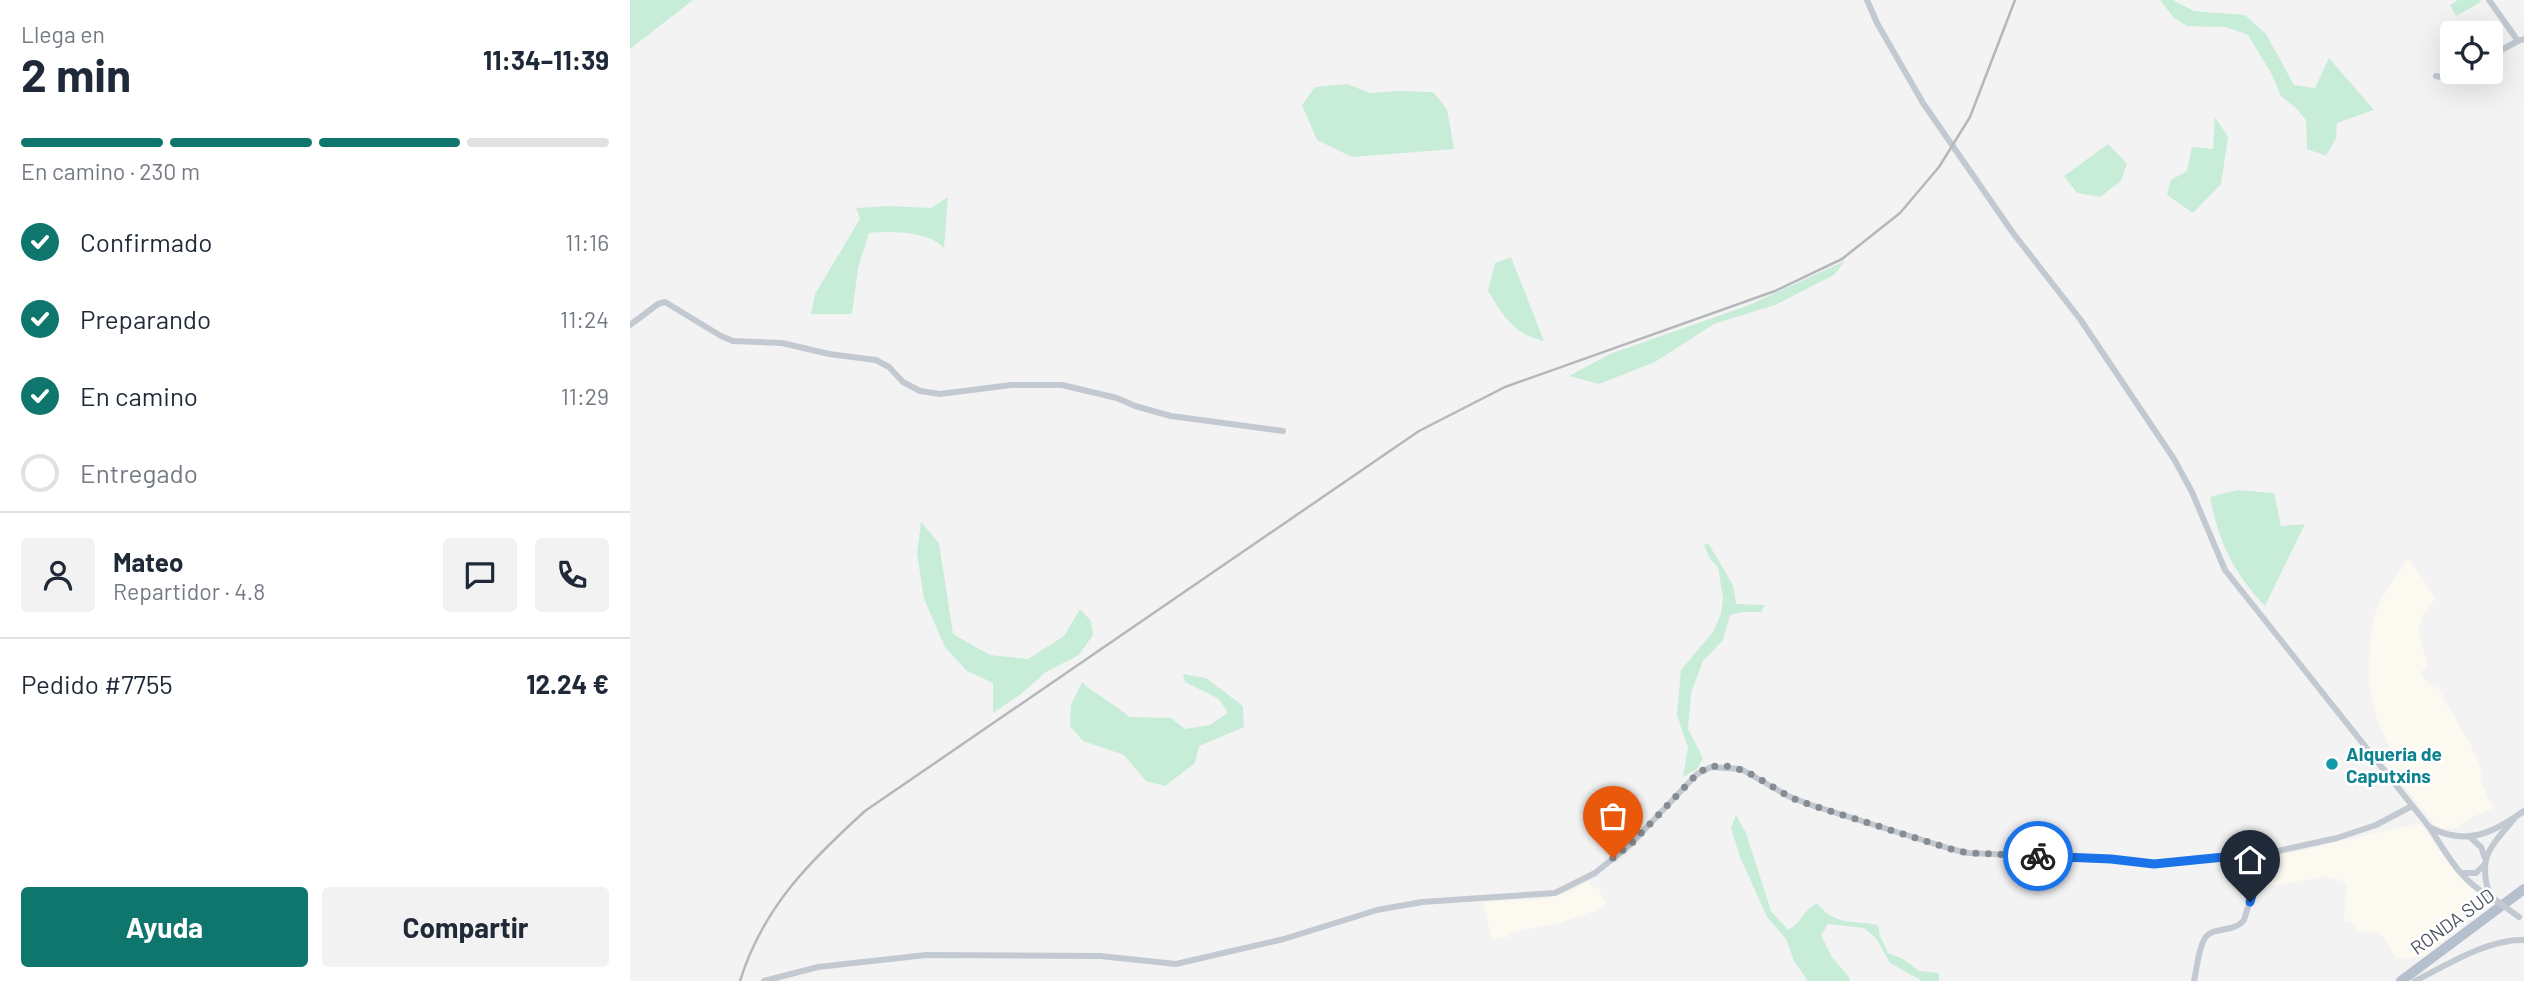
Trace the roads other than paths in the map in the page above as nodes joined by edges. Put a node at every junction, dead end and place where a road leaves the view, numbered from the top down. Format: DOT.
graph roads {
  1 [pos="1867,0"];
  2 [pos="2490,0"];
  3 [pos="2521,40"];
  4 [pos="2503,49"];
  5 [pos="2436,76"];
  6 [pos="2440,77"];
  7 [pos="630,325"];
  8 [pos="1283,430"];
  9 [pos="2412,806"];
  10 [pos="2524,811"];
  11 [pos="2515,817"];
  12 [pos="2430,828"];
  13 [pos="2455,837"];
  14 [pos="2472,838"];
  15 [pos="2264,853"];
  16 [pos="2447,853"];
  17 [pos="2485,861"];
  18 [pos="2461,872"];
  19 [pos="2524,889"];
  20 [pos="2490,897"];
  21 [pos="2521,919"];
  22 [pos="2524,940"];
  23 [pos="764,981"];
  24 [pos="2194,981"];
  25 [pos="2401,981"];
  26 [pos="2415,981"];
  1 -- 9 [label="street"];
  2 -- 3 [label="street"];
  3 -- 4 [label="street"];
  5 -- 6 [label="street"];
  7 -- 8 [label="street"];
  9 -- 12 [label="street"];
  9 -- 15 [label="street"];
  10 -- 11 [label="street"];
  11 -- 14 [label="street"];
  11 -- 17 [label="street"];
  12 -- 13 [label="street"];
  12 -- 16 [label="street"];
  13 -- 14 [label="street"];
  13 -- 16 [label="street"];
  14 -- 17 [label="street"];
  15 -- 23 [label="street"];
  15 -- 24 [label="street"];
  16 -- 18 [label="street"];
  17 -- 18 [label="street"];
  17 -- 20 [label="street"];
  18 -- 20 [label="street"];
  19 -- 25 [label="main road, RONDA SUD"];
  20 -- 21 [label="street, bridge"];
  22 -- 26 [label="street"];
}
